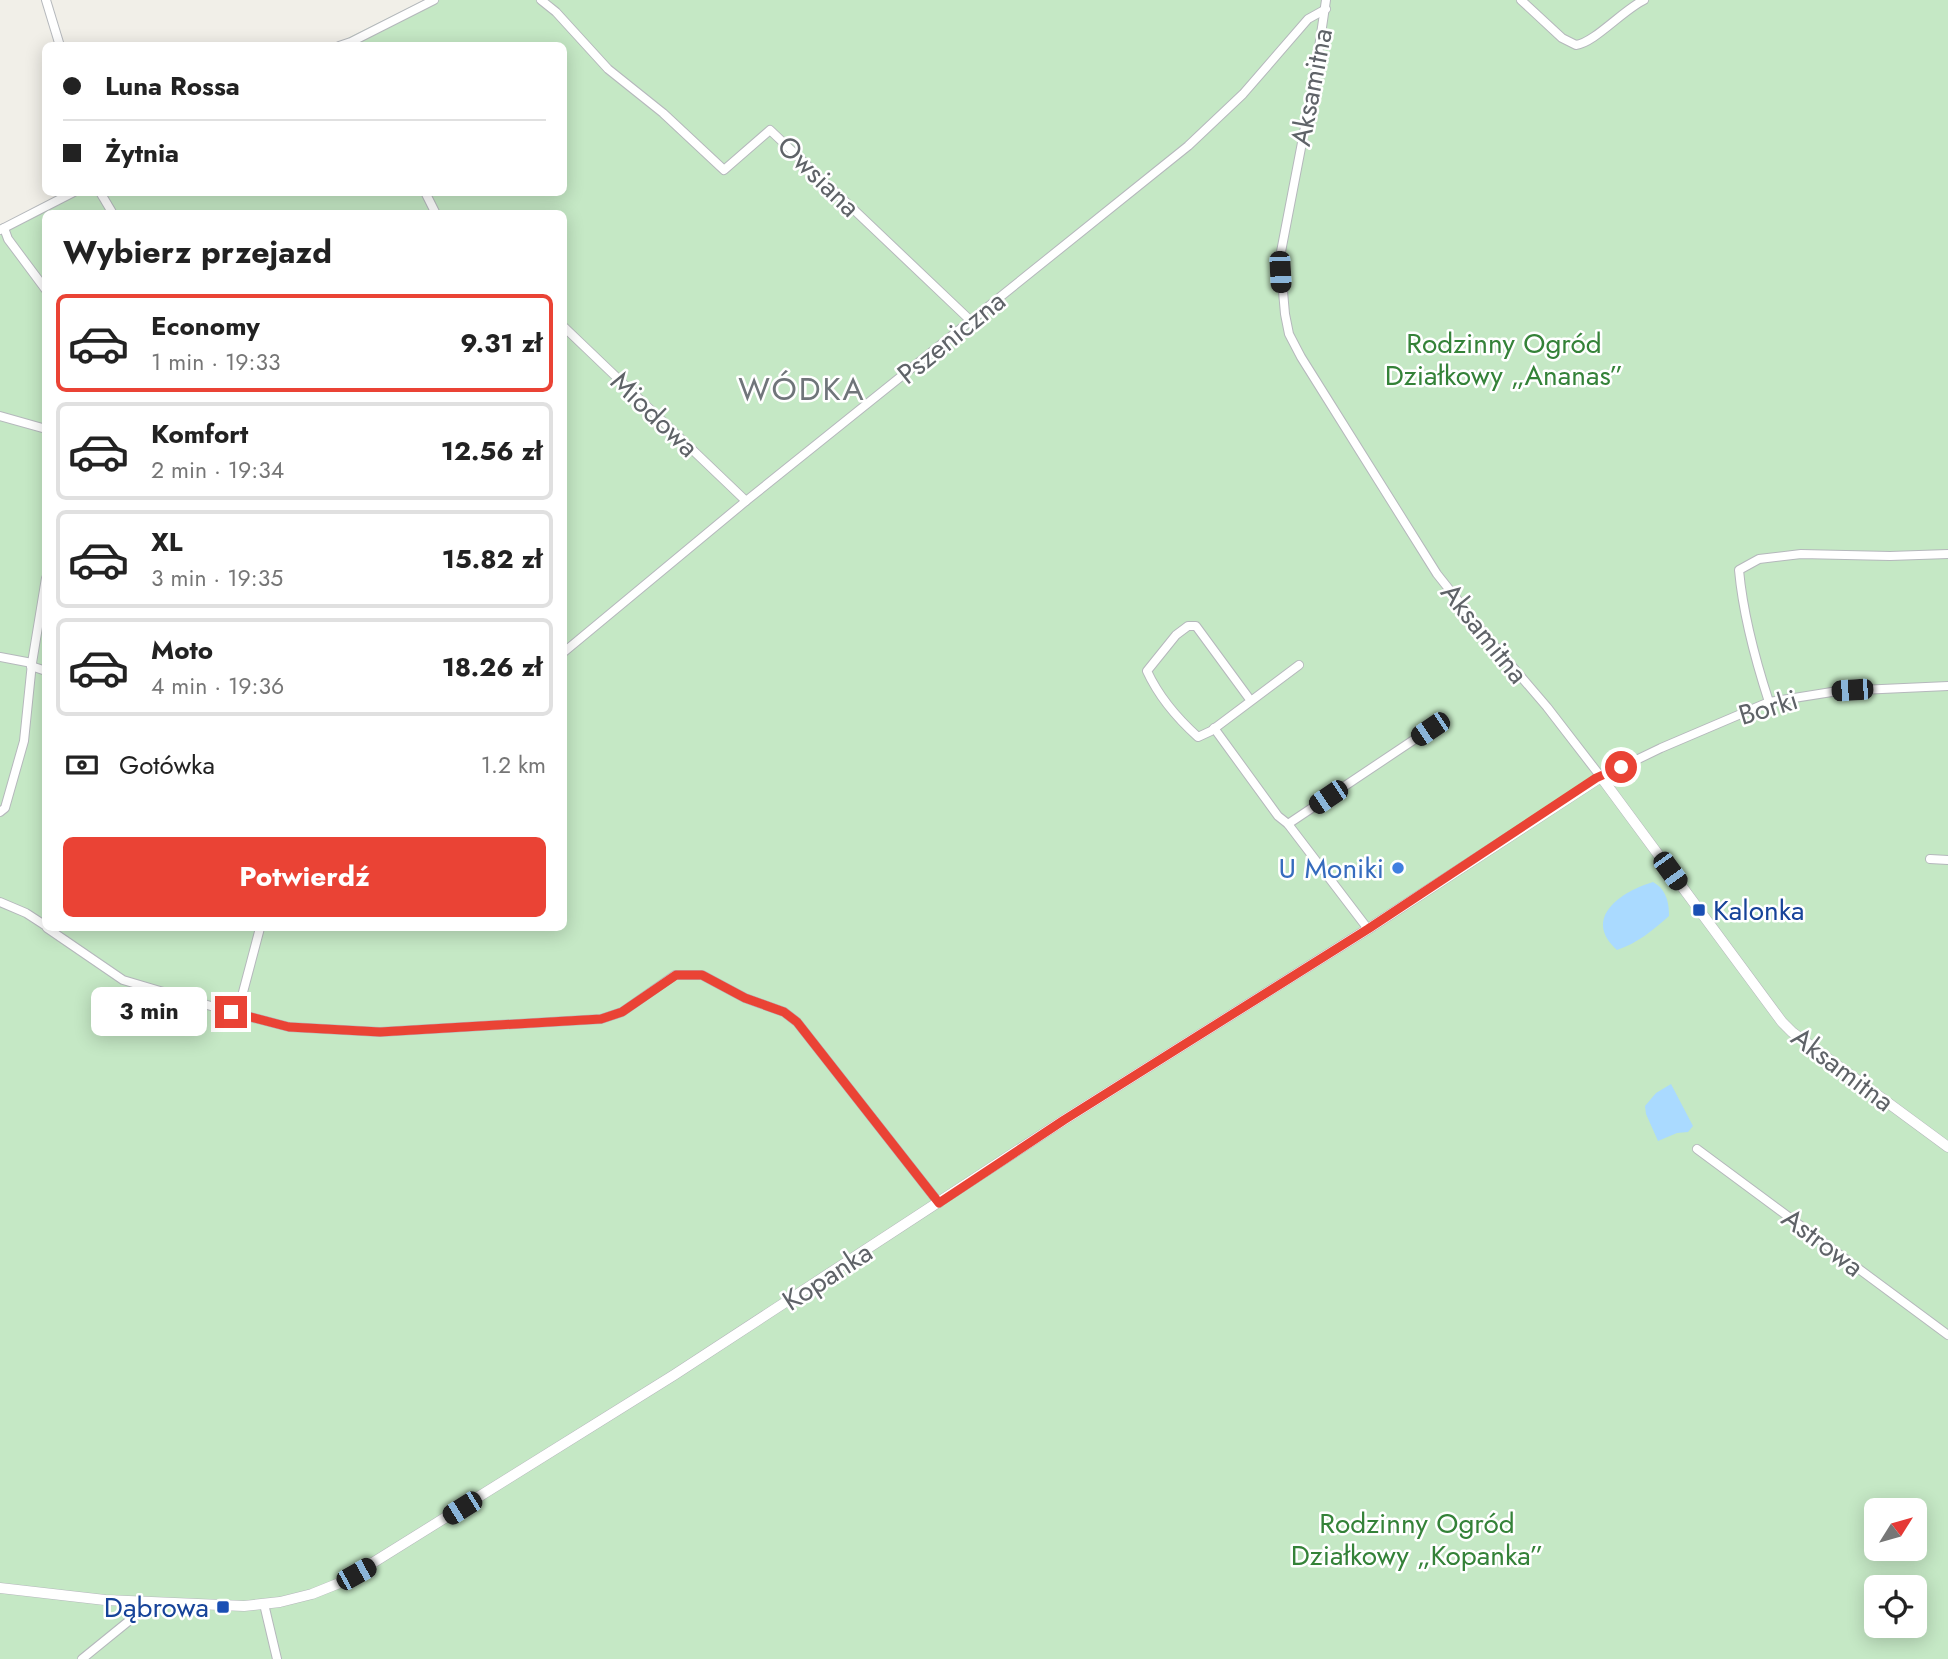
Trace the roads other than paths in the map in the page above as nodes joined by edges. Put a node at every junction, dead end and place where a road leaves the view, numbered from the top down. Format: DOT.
graph roads {
  1 [pos="46,0"];
  2 [pos="434,0"];
  3 [pos="541,0"];
  4 [pos="1521,0"];
  5 [pos="1644,0"];
  6 [pos="1326,4"];
  7 [pos="59,42"];
  8 [pos="355,42"];
  9 [pos="66,196"];
  10 [pos="2,229"];
  11 [pos="42,285"];
  12 [pos="971,321"];
  13 [pos="567,330"];
  14 [pos="0,416"];
  15 [pos="42,428"];
  16 [pos="746,501"];
  17 [pos="1948,554"];
  18 [pos="42,620"];
  19 [pos="567,650"];
  20 [pos="0,657"];
  21 [pos="32,665"];
  22 [pos="1299,665"];
  23 [pos="42,669"];
  24 [pos="1948,686"];
  25 [pos="1251,701"];
  26 [pos="1769,702"];
  27 [pos="1214,728"];
  28 [pos="1430,729"];
  29 [pos="1601,777"];
  30 [pos="0,812"];
  31 [pos="1287,824"];
  32 [pos="1930,859"];
  33 [pos="1948,860"];
  34 [pos="0,902"];
  35 [pos="42,924"];
  36 [pos="1368,929"];
  37 [pos="52,931"];
  38 [pos="259,931"];
  39 [pos="231,1012"];
  40 [pos="1948,1147"];
  41 [pos="1698,1149"];
  42 [pos="939,1203"];
  43 [pos="1948,1335"];
  44 [pos="0,1588"];
  45 [pos="151,1603"];
  46 [pos="264,1604"];
  47 [pos="82,1659"];
  48 [pos="277,1659"];
  1 -- 7 [label="street"];
  2 -- 8 [label="street"];
  3 -- 12 [label="street, Owsiana"];
  4 -- 5 [label="street"];
  6 -- 12 [label="street, Pszeniczna"];
  6 -- 29 [label="street, Aksamitna"];
  9 -- 10 [label="street"];
  10 -- 11 [label="street"];
  12 -- 16 [label="street, Pszeniczna"];
  13 -- 16 [label="street, Miodowa"];
  14 -- 15 [label="street"];
  16 -- 19 [label="street, Pszeniczna"];
  17 -- 26 [label="street"];
  18 -- 21 [label="street"];
  20 -- 21 [label="street"];
  21 -- 23 [label="street"];
  21 -- 30 [label="street"];
  22 -- 25 [label="street"];
  24 -- 26 [label="street, Borki"];
  25 -- 27 [label="street"];
  25 -- 27 [label="street"];
  26 -- 29 [label="street, Borki"];
  27 -- 31 [label="street"];
  28 -- 31 [label="street"];
  29 -- 36 [label="street, Kopanka"];
  29 -- 40 [label="street, Aksamitna"];
  31 -- 36 [label="street"];
  32 -- 33 [label="street"];
  34 -- 35 [label="street"];
  36 -- 42 [label="street, Kopanka"];
  37 -- 39 [label="street"];
  38 -- 39 [label="street"];
  39 -- 42 [label="street"];
  41 -- 43 [label="street, Astrowa"];
  42 -- 46 [label="street, Kopanka"];
  44 -- 45 [label="street, Kopanka"];
  45 -- 46 [label="street, Kopanka"];
  45 -- 47 [label="street"];
  46 -- 48 [label="street"];
}
